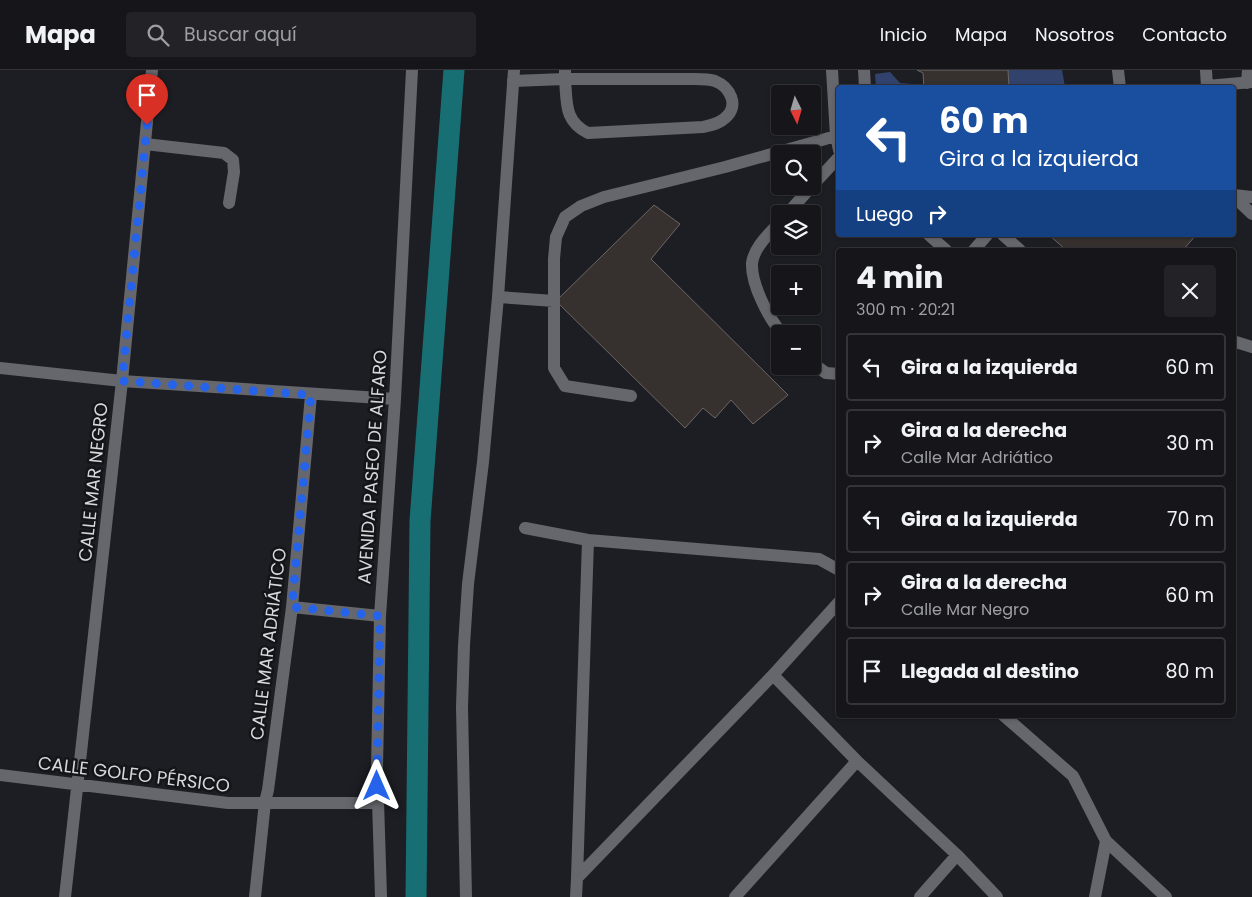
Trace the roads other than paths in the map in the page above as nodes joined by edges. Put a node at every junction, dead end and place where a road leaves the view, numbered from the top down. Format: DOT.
graph roads {
  1 [pos="152,70"];
  2 [pos="412,70"];
  3 [pos="832,70"];
  4 [pos="864,70"];
  5 [pos="1118,70"];
  6 [pos="1206,70"];
  7 [pos="565,74"];
  8 [pos="514,76"];
  9 [pos="1249,78"];
  10 [pos="865,85"];
  11 [pos="1120,85"];
  12 [pos="1207,85"];
  13 [pos="1216,85"];
  14 [pos="836,136"];
  15 [pos="145,144"];
  16 [pos="836,160"];
  17 [pos="821,176"];
  18 [pos="804,195"];
  19 [pos="1236,196"];
  20 [pos="1252,197"];
  21 [pos="1236,198"];
  22 [pos="229,203"];
  23 [pos="795,205"];
  24 [pos="1252,214"];
  25 [pos="771,233"];
  26 [pos="931,237"];
  27 [pos="986,237"];
  28 [pos="1005,237"];
  29 [pos="944,248"];
  30 [pos="976,248"];
  31 [pos="1018,248"];
  32 [pos="498,297"];
  33 [pos="554,301"];
  34 [pos="777,325"];
  35 [pos="1236,342"];
  36 [pos="1252,347"];
  37 [pos="0,368"];
  38 [pos="821,369"];
  39 [pos="836,374"];
  40 [pos="122,381"];
  41 [pos="311,395"];
  42 [pos="631,396"];
  43 [pos="395,399"];
  44 [pos="525,528"];
  45 [pos="588,540"];
  46 [pos="836,568"];
  47 [pos="836,605"];
  48 [pos="292,607"];
  49 [pos="380,616"];
  50 [pos="773,675"];
  51 [pos="1006,718"];
  52 [pos="857,761"];
  53 [pos="0,775"];
  54 [pos="78,785"];
  55 [pos="265,802"];
  56 [pos="378,803"];
  57 [pos="1106,841"];
  58 [pos="957,855"];
  59 [pos="577,878"];
  60 [pos="65,897"];
  61 [pos="255,897"];
  62 [pos="381,897"];
  63 [pos="466,897"];
  64 [pos="576,897"];
  65 [pos="735,897"];
  66 [pos="920,897"];
  67 [pos="997,897"];
  68 [pos="1095,897"];
  69 [pos="1166,897"];
  1 -- 15 [label="street, CALLE MAR NEGRO"];
  2 -- 43 [label="street, AVENIDA PASEO DE ALFARO"];
  3 -- 14 [label="street"];
  4 -- 10 [label="street"];
  5 -- 11 [label="street"];
  6 -- 12 [label="street"];
  7 -- 7 [label="street"];
  7 -- 8 [label="street"];
  8 -- 32 [label="street"];
  9 -- 13 [label="street"];
  14 -- 33 [label="street"];
  15 -- 22 [label="street"];
  15 -- 40 [label="street, CALLE MAR NEGRO"];
  16 -- 17 [label="street"];
  18 -- 23 [label="street"];
  19 -- 20 [label="street"];
  21 -- 24 [label="street"];
  25 -- 34 [label="street"];
  26 -- 29 [label="street"];
  27 -- 30 [label="street"];
  28 -- 31 [label="street"];
  32 -- 33 [label="street"];
  32 -- 63 [label="street"];
  33 -- 42 [label="street"];
  35 -- 36 [label="street"];
  37 -- 40 [label="street"];
  38 -- 39 [label="street"];
  40 -- 41 [label="street"];
  40 -- 54 [label="street, CALLE MAR NEGRO"];
  41 -- 43 [label="street"];
  41 -- 48 [label="street, CALLE MAR ADRIÁTICO"];
  43 -- 49 [label="street, AVENIDA PASEO DE ALFARO"];
  44 -- 45 [label="street"];
  45 -- 46 [label="street"];
  45 -- 59 [label="street"];
  47 -- 50 [label="street"];
  48 -- 49 [label="street"];
  48 -- 55 [label="street, CALLE MAR ADRIÁTICO"];
  49 -- 56 [label="street, AVENIDA PASEO DE ALFARO"];
  50 -- 52 [label="street"];
  50 -- 59 [label="street"];
  51 -- 57 [label="street"];
  52 -- 58 [label="street"];
  52 -- 65 [label="street"];
  53 -- 54 [label="street, CALLE GOLFO PÉRSICO"];
  54 -- 55 [label="street, CALLE GOLFO PÉRSICO"];
  54 -- 60 [label="street, CALLE MAR NEGRO"];
  55 -- 56 [label="street, CALLE GOLFO PÉRSICO"];
  55 -- 61 [label="street, CALLE MAR ADRIÁTICO"];
  56 -- 62 [label="street, AVENIDA PASEO DE ALFARO"];
  57 -- 68 [label="street"];
  57 -- 69 [label="street"];
  58 -- 66 [label="street"];
  58 -- 67 [label="street"];
  59 -- 64 [label="street"];
}
